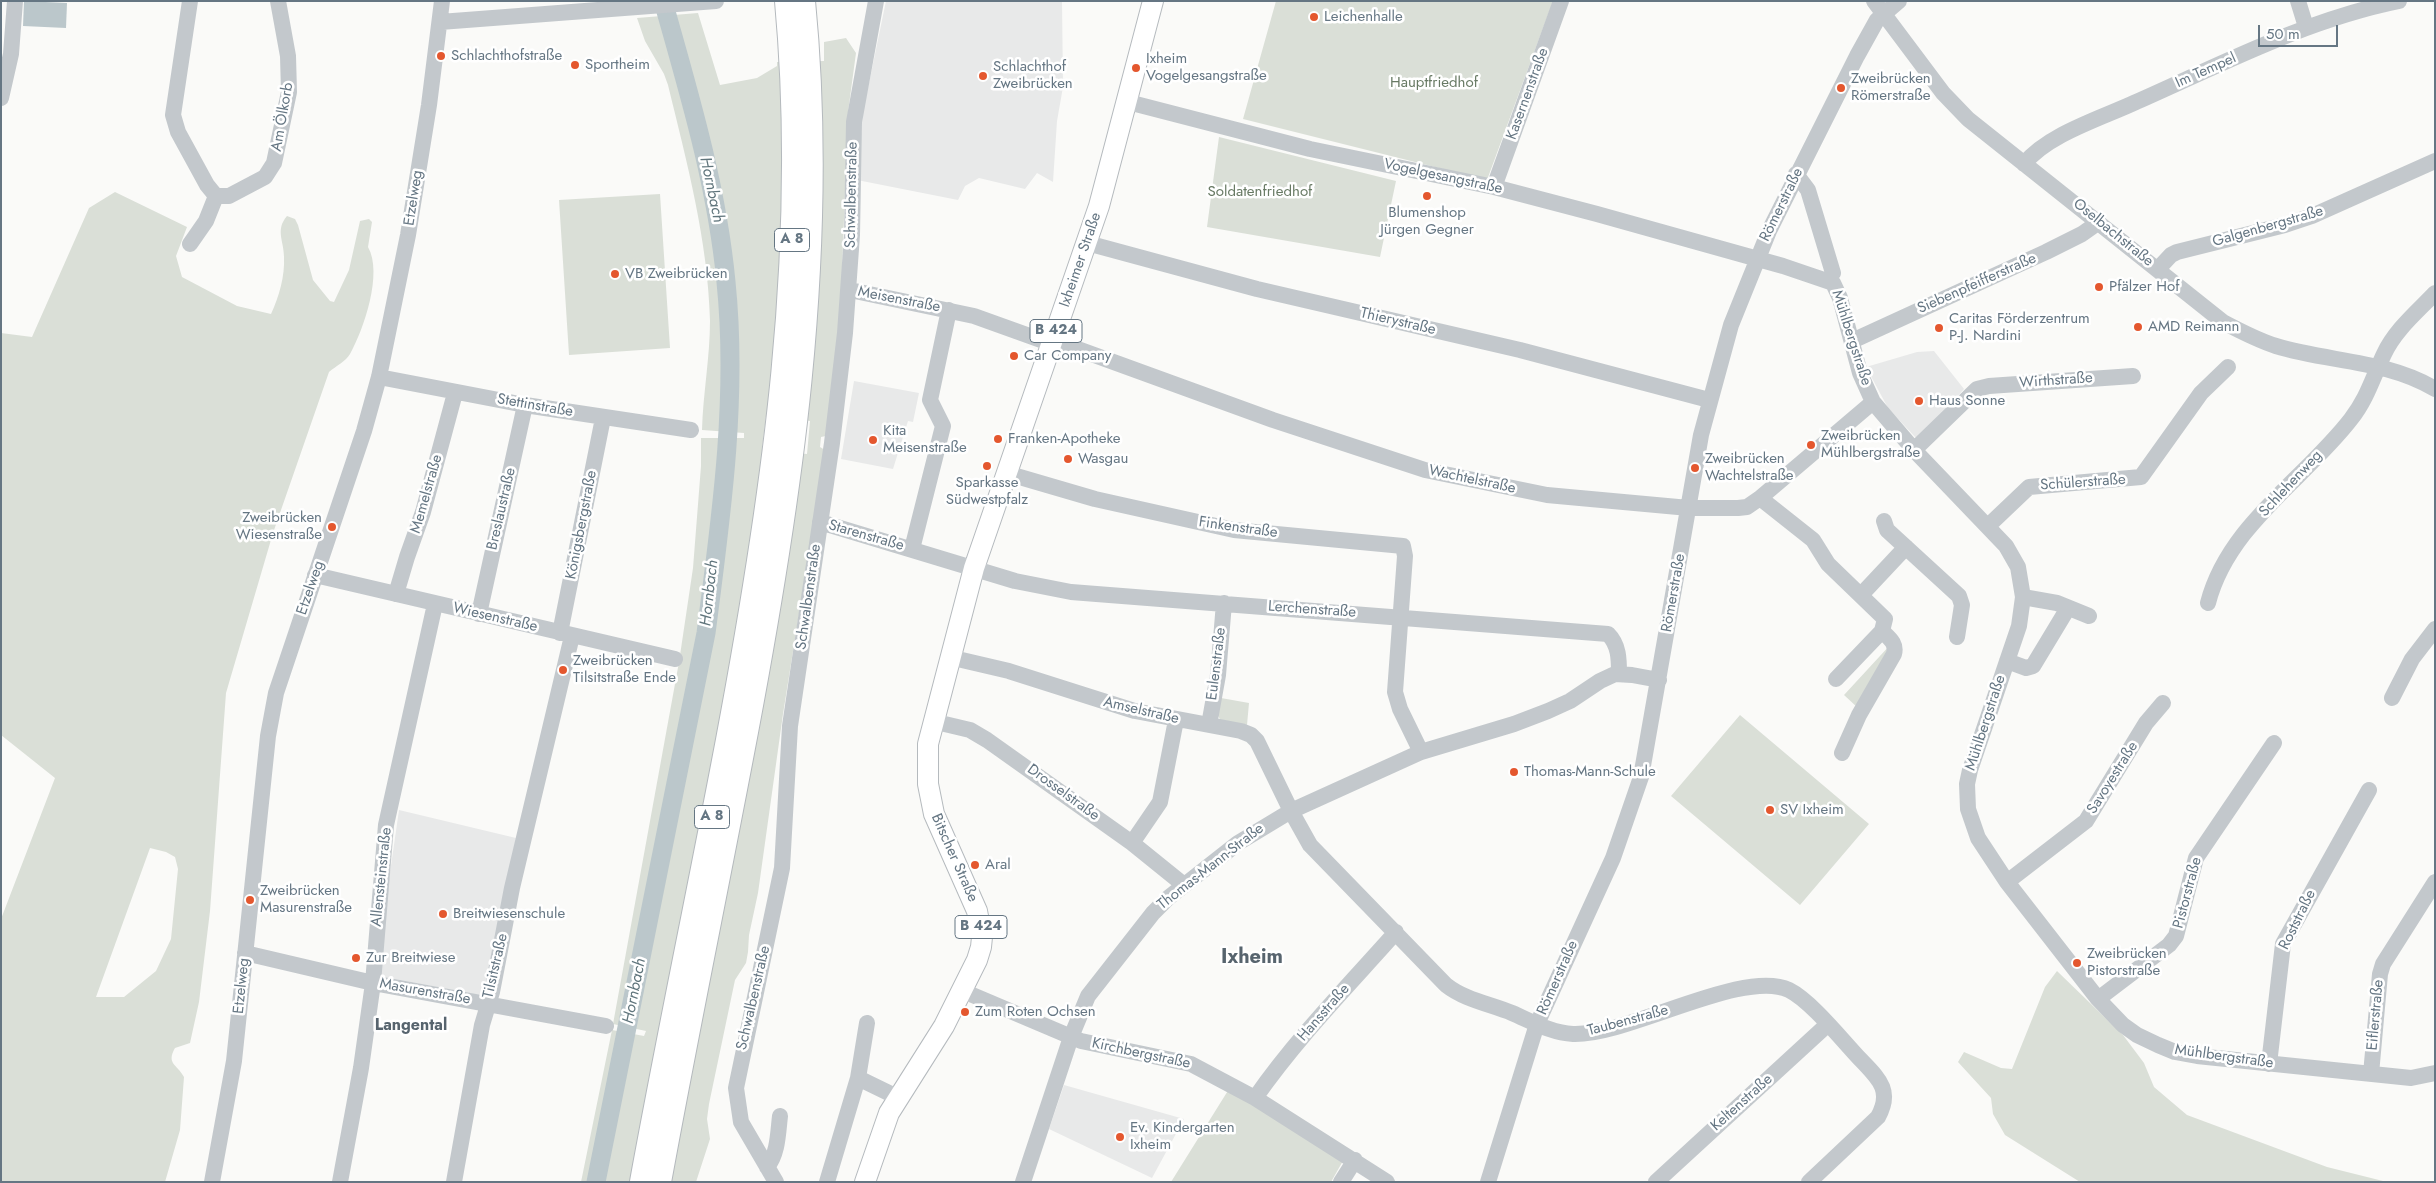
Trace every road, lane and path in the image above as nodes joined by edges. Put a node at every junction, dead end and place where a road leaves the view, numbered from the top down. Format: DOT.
graph roads {
  1 [pos="16,1"];
  2 [pos="190,1"];
  3 [pos="278,1"];
  4 [pos="442,1"];
  5 [pos="716,1"];
  6 [pos="876,1"];
  7 [pos="1153,1"];
  8 [pos="1561,1"];
  9 [pos="1874,1"];
  10 [pos="1899,1"];
  11 [pos="2298,1"];
  12 [pos="2398,1"];
  13 [pos="696,2"];
  14 [pos="800,2"];
  15 [pos="625,6"];
  16 [pos="1883,15"];
  17 [pos="440,22"];
  18 [pos="2306,28"];
  19 [pos="1,98"];
  20 [pos="1128,102"];
  21 [pos="2435,161"];
  22 [pos="2024,164"];
  23 [pos="1796,174"];
  24 [pos="1494,187"];
  25 [pos="216,196"];
  26 [pos="2099,222"];
  27 [pos="1087,243"];
  28 [pos="190,244"];
  29 [pos="1757,259"];
  30 [pos="2158,269"];
  31 [pos="1832,273"];
  32 [pos="850,290"];
  33 [pos="2435,293"];
  34 [pos="949,310"];
  35 [pos="1852,341"];
  36 [pos="1053,342"];
  37 [pos="2228,367"];
  38 [pos="2379,368"];
  39 [pos="2132,376"];
  40 [pos="379,377"];
  41 [pos="2435,389"];
  42 [pos="455,393"];
  43 [pos="1709,400"];
  44 [pos="1873,402"];
  45 [pos="525,405"];
  46 [pos="937,412"];
  47 [pos="603,418"];
  48 [pos="691,430"];
  49 [pos="1914,450"];
  50 [pos="784,451"];
  51 [pos="1006,473"];
  52 [pos="1760,498"];
  53 [pos="1689,508"];
  54 [pos="1884,520"];
  55 [pos="820,522"];
  56 [pos="1988,526"];
  57 [pos="1906,547"];
  58 [pos="912,549"];
  59 [pos="974,568"];
  60 [pos="315,575"];
  61 [pos="396,594"];
  62 [pos="1861,595"];
  63 [pos="2023,597"];
  64 [pos="1224,603"];
  65 [pos="2208,603"];
  66 [pos="436,604"];
  67 [pos="2068,608"];
  68 [pos="479,614"];
  69 [pos="2089,616"];
  70 [pos="1401,617"];
  71 [pos="2435,629"];
  72 [pos="1882,631"];
  73 [pos="566,634"];
  74 [pos="1957,637"];
  75 [pos="949,658"];
  76 [pos="675,659"];
  77 [pos="2007,661"];
  78 [pos="1620,674"];
  79 [pos="1836,679"];
  80 [pos="1660,680"];
  81 [pos="2392,698"];
  82 [pos="2163,703"];
  83 [pos="1176,720"];
  84 [pos="932,721"];
  85 [pos="1209,725"];
  86 [pos="2274,743"];
  87 [pos="1421,752"];
  88 [pos="1842,753"];
  89 [pos="2369,790"];
  90 [pos="1291,811"];
  91 [pos="1132,843"];
  92 [pos="2007,882"];
  93 [pos="2435,882"];
  94 [pos="1184,885"];
  95 [pos="1396,932"];
  96 [pos="245,953"];
  97 [pos="373,983"];
  98 [pos="963,991"];
  99 [pos="2098,999"];
  100 [pos="487,1004"];
  101 [pos="867,1023"];
  102 [pos="1537,1024"];
  103 [pos="1827,1025"];
  104 [pos="606,1026"];
  105 [pos="1071,1037"];
  106 [pos="2268,1064"];
  107 [pos="2435,1073"];
  108 [pos="2371,1074"];
  109 [pos="858,1078"];
  110 [pos="897,1097"];
  111 [pos="1255,1098"];
  112 [pos="780,1116"];
  113 [pos="1355,1160"];
  114 [pos="767,1167"];
  115 [pos="212,1182"];
  116 [pos="340,1182"];
  117 [pos="454,1182"];
  118 [pos="641,1182"];
  119 [pos="660,1182"];
  120 [pos="776,1182"];
  121 [pos="827,1182"];
  122 [pos="865,1182"];
  123 [pos="1023,1182"];
  124 [pos="1341,1182"];
  125 [pos="1386,1182"];
  126 [pos="1488,1182"];
  127 [pos="1656,1182"];
  128 [pos="1809,1182"];
  1 -- 19 [label="street"];
  2 -- 25 [label="street"];
  3 -- 25 [label="street, Am Ölkorb"];
  4 -- 17 [label="street, Etzelweg"];
  5 -- 13 [label="street"];
  6 -- 32 [label="street, Schwalbenstraße"];
  7 -- 20 [label="main road, Ixheimer Straße / B 424"];
  8 -- 24 [label="street, Kasernenstraße"];
  9 -- 16 [label="street, Oselbachstraße"];
  10 -- 16 [label="street, Römerstraße"];
  11 -- 18 [label="street"];
  12 -- 18 [label="street, Im Tempel"];
  13 -- 15 [label="street"];
  14 -- 50 [label="highway, A 8"];
  15 -- 17 [label="street"];
  16 -- 22 [label="street, Oselbachstraße"];
  16 -- 23 [label="street, Römerstraße"];
  17 -- 40 [label="street, Etzelweg"];
  18 -- 22 [label="street, Im Tempel"];
  20 -- 24 [label="street, Vogelgesangstraße"];
  20 -- 27 [label="main road, Ixheimer Straße / B 424"];
  21 -- 30 [label="street, Galgenbergstraße"];
  22 -- 26 [label="street, Oselbachstraße"];
  23 -- 29 [label="street, Römerstraße"];
  23 -- 31 [label="street, Mühlbergstraße"];
  24 -- 29 [label="street, Vogelgesangstraße"];
  25 -- 28 [label="street"];
  26 -- 30 [label="street, Oselbachstraße"];
  26 -- 35 [label="street, Siebenpfeifferstraße"];
  27 -- 36 [label="main road, Ixheimer Straße / B 424"];
  27 -- 43 [label="street, Thierystraße"];
  29 -- 35 [label="street, Mühlbergstraße"];
  29 -- 43 [label="street, Römerstraße"];
  30 -- 38 [label="street, Oselbachstraße"];
  32 -- 34 [label="street, Meisenstraße"];
  32 -- 55 [label="street, Schwalbenstraße"];
  33 -- 38 [label="street, Schlehenweg"];
  34 -- 36 [label="street, Meisenstraße"];
  34 -- 46 [label="street, Meisenstraße"];
  35 -- 44 [label="street, Mühlbergstraße"];
  36 -- 51 [label="main road, Ixheimer Straße / B 424"];
  36 -- 53 [label="street, Wachtelstraße"];
  37 -- 56 [label="street, Schülerstraße"];
  38 -- 41 [label="street, Oselbachstraße"];
  38 -- 65 [label="street, Schlehenweg"];
  39 -- 49 [label="street, Wirthstraße"];
  40 -- 42 [label="street, Stettinstraße"];
  40 -- 60 [label="street, Etzelweg"];
  42 -- 45 [label="street, Stettinstraße"];
  42 -- 61 [label="street, Memelstraße"];
  43 -- 53 [label="street, Römerstraße"];
  44 -- 49 [label="street, Mühlbergstraße"];
  44 -- 52 [label="street, Wachtelstraße"];
  45 -- 47 [label="street, Stettinstraße"];
  45 -- 68 [label="street, Breslaustraße"];
  46 -- 58 [label="street, Starenstraße"];
  47 -- 48 [label="street, Stettinstraße"];
  47 -- 73 [label="street, Königsbergstraße"];
  49 -- 56 [label="street, Mühlbergstraße"];
  50 -- 118 [label="highway, A 8"];
  50 -- 119 [label="highway, A 8"];
  51 -- 59 [label="main road, Ixheimer Straße / B 424"];
  51 -- 70 [label="street, Finkenstraße"];
  52 -- 53 [label="street, Wachtelstraße"];
  52 -- 62 [label="street"];
  53 -- 80 [label="street, Römerstraße"];
  54 -- 57 [label="street"];
  55 -- 58 [label="street, Starenstraße"];
  55 -- 114 [label="street, Schwalbenstraße"];
  56 -- 63 [label="street, Mühlbergstraße"];
  57 -- 62 [label="street"];
  57 -- 74 [label="street"];
  58 -- 59 [label="street, Starenstraße"];
  59 -- 64 [label="street, Lerchenstraße"];
  59 -- 75 [label="main road, Ixheimer Straße / B 424"];
  60 -- 61 [label="street, Wiesenstraße"];
  60 -- 96 [label="street, Etzelweg"];
  61 -- 66 [label="street, Wiesenstraße"];
  62 -- 72 [label="street"];
  63 -- 67 [label="street"];
  63 -- 77 [label="street, Mühlbergstraße"];
  64 -- 70 [label="street, Lerchenstraße"];
  64 -- 85 [label="street, Eulenstraße"];
  66 -- 68 [label="street, Wiesenstraße"];
  66 -- 97 [label="street, Allensteinstraße"];
  67 -- 69 [label="street"];
  67 -- 77 [label="street"];
  68 -- 73 [label="street, Wiesenstraße"];
  70 -- 78 [label="street, Lerchenstraße"];
  70 -- 87 [label="street"];
  71 -- 81 [label="street"];
  72 -- 79 [label="street"];
  72 -- 88 [label="street"];
  73 -- 76 [label="street, Wiesenstraße"];
  73 -- 100 [label="street, Tilsitstraße"];
  75 -- 83 [label="street, Amselstraße"];
  75 -- 84 [label="main road, Bitscher Straße / B 424"];
  77 -- 92 [label="street, Mühlbergstraße"];
  78 -- 80 [label="street"];
  78 -- 87 [label="street, Thomas-Mann-Straße"];
  80 -- 102 [label="street, Römerstraße"];
  82 -- 92 [label="street, Savoyestraße"];
  83 -- 85 [label="street, Amselstraße"];
  83 -- 91 [label="street"];
  84 -- 91 [label="street, Drosselstraße"];
  84 -- 98 [label="main road, Bitscher Straße / B 424"];
  85 -- 90 [label="street, Amselstraße"];
  86 -- 99 [label="street, Pistorstraße"];
  87 -- 90 [label="street, Thomas-Mann-Straße"];
  89 -- 106 [label="street, Roststraße"];
  90 -- 94 [label="street, Thomas-Mann-Straße"];
  90 -- 95 [label="street, Taubenstraße"];
  91 -- 94 [label="street, Drosselstraße"];
  92 -- 99 [label="street, Mühlbergstraße"];
  93 -- 108 [label="street, Eiflerstraße"];
  94 -- 105 [label="street, Thomas-Mann-Straße"];
  95 -- 102 [label="street, Taubenstraße"];
  95 -- 111 [label="street, Hansstraße"];
  96 -- 97 [label="street, Masurenstraße"];
  96 -- 115 [label="street, Etzelweg"];
  97 -- 100 [label="street, Masurenstraße"];
  97 -- 116 [label="street, Allensteinstraße"];
  98 -- 105 [label="street, Kirchbergstraße"];
  98 -- 110 [label="main road, Bitscher Straße / B 424"];
  99 -- 106 [label="street, Mühlbergstraße"];
  100 -- 104 [label="street, Masurenstraße"];
  100 -- 117 [label="street, Tilsitstraße"];
  101 -- 109 [label="street"];
  102 -- 103 [label="street, Taubenstraße"];
  102 -- 126 [label="street, Römerstraße"];
  103 -- 127 [label="street, Keltenstraße"];
  103 -- 128 [label="street, Taubenstraße"];
  105 -- 111 [label="street, Kirchbergstraße"];
  105 -- 123 [label="street, Thomas-Mann-Straße"];
  106 -- 108 [label="street, Mühlbergstraße"];
  107 -- 108 [label="street, Mühlbergstraße"];
  109 -- 110 [label="street"];
  109 -- 121 [label="street"];
  110 -- 122 [label="main road, Bitscher Straße / B 424"];
  111 -- 113 [label="street, Kirchbergstraße"];
  112 -- 114 [label="street"];
  113 -- 124 [label="street"];
  113 -- 125 [label="street, Kirchbergstraße"];
  114 -- 120 [label="street, Schwalbenstraße"];
}
